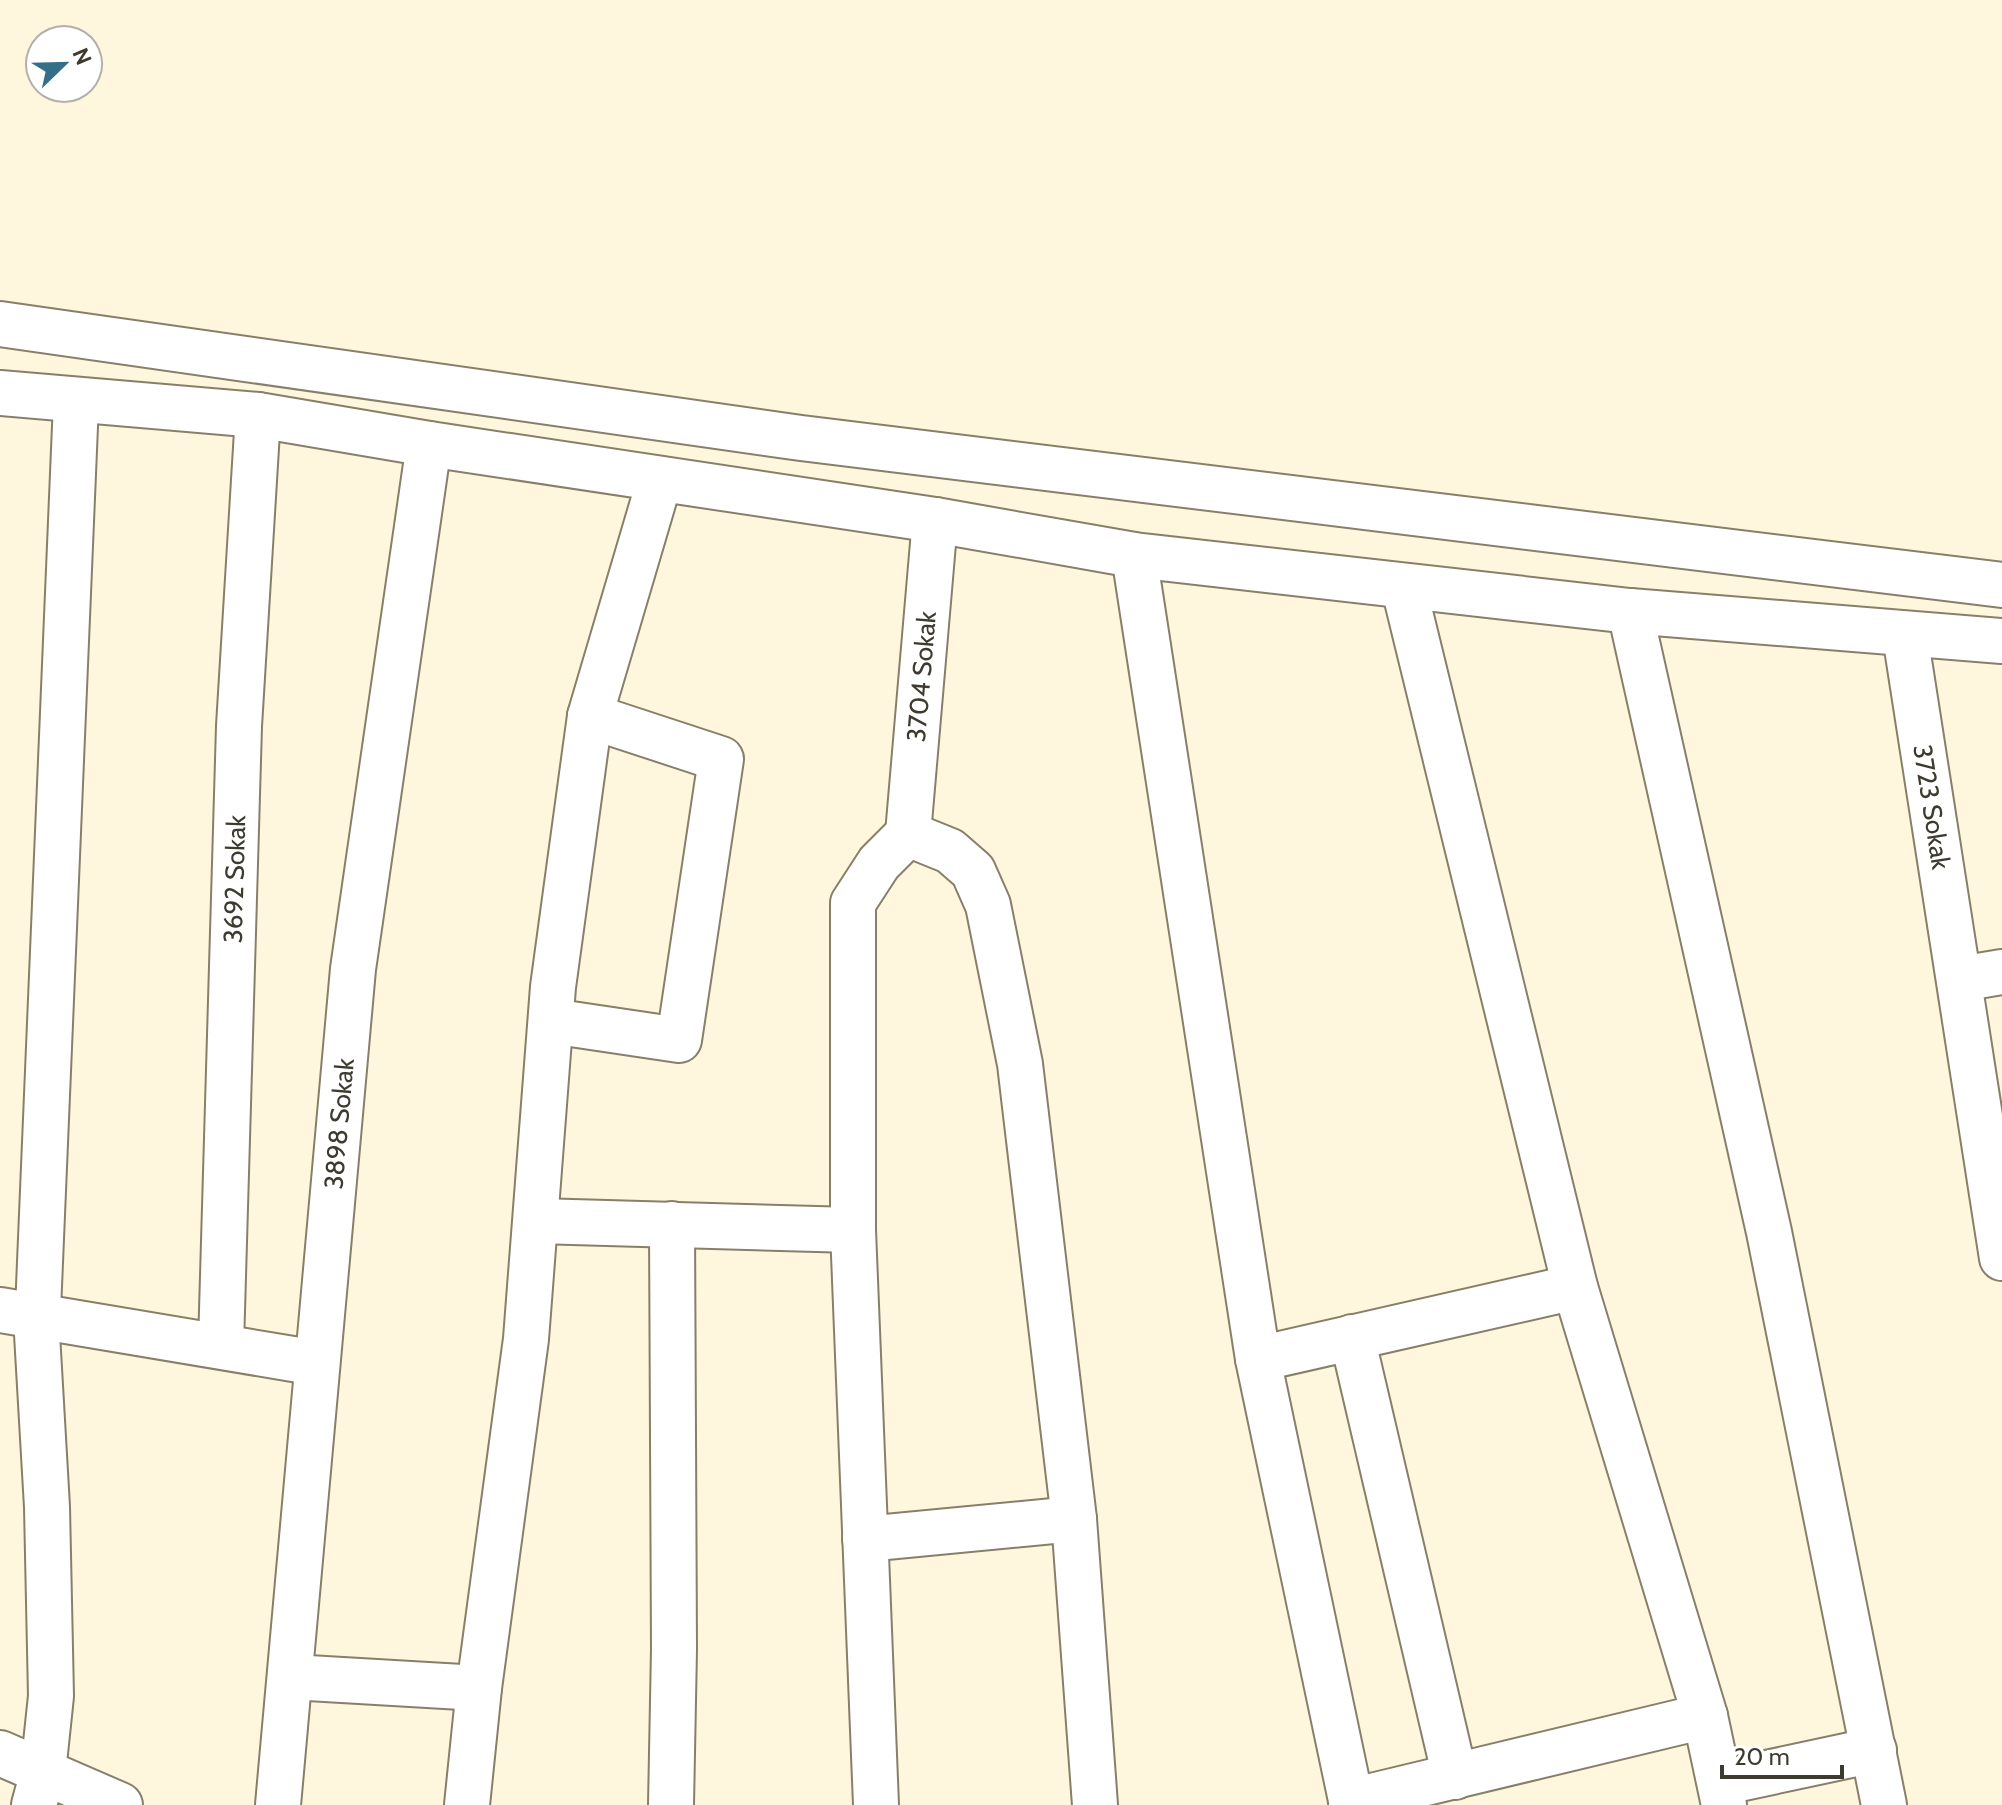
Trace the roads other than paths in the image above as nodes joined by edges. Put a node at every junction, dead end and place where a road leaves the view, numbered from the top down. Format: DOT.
graph roads {
  1 [pos="0,324"];
  2 [pos="0,393"];
  3 [pos="76,402"];
  4 [pos="258,415"];
  5 [pos="429,444"];
  6 [pos="660,479"];
  7 [pos="935,520"];
  8 [pos="1134,555"];
  9 [pos="2002,585"];
  10 [pos="1404,588"];
  11 [pos="1630,611"];
  12 [pos="1905,635"];
  13 [pos="2002,641"];
  14 [pos="590,716"];
  15 [pos="908,834"];
  16 [pos="2002,972"];
  17 [pos="1960,979"];
  18 [pos="551,1021"];
  19 [pos="537,1221"];
  20 [pos="672,1224"];
  21 [pos="853,1230"];
  22 [pos="2002,1258"];
  23 [pos="1575,1287"];
  24 [pos="19,1313"];
  25 [pos="1352,1337"];
  26 [pos="221,1345"];
  27 [pos="1258,1359"];
  28 [pos="317,1363"];
  29 [pos="1074,1519"];
  30 [pos="865,1539"];
  31 [pos="291,1677"];
  32 [pos="479,1688"];
  33 [pos="1705,1716"];
  34 [pos="1874,1750"];
  35 [pos="0,1753"];
  36 [pos="1455,1777"];
  37 [pos="38,1789"];
  38 [pos="1722,1794"];
  39 [pos="1352,1803"];
  40 [pos="120,1805"];
  41 [pos="278,1805"];
  42 [pos="467,1805"];
  43 [pos="671,1805"];
  44 [pos="876,1805"];
  45 [pos="1095,1805"];
  46 [pos="1884,1805"];
  1 -- 9 [label="street"];
  2 -- 3 [label="street"];
  3 -- 4 [label="street"];
  3 -- 24 [label="street"];
  4 -- 5 [label="street"];
  4 -- 26 [label="street, 3692 Sokak"];
  5 -- 6 [label="street"];
  5 -- 28 [label="street, 3898 Sokak"];
  6 -- 7 [label="street"];
  6 -- 14 [label="street"];
  7 -- 8 [label="street"];
  7 -- 15 [label="street, 3704 Sokak"];
  8 -- 10 [label="street"];
  8 -- 27 [label="street"];
  10 -- 11 [label="street"];
  10 -- 23 [label="street"];
  11 -- 12 [label="street"];
  11 -- 34 [label="street"];
  12 -- 13 [label="street"];
  12 -- 17 [label="street, 3723 Sokak"];
  14 -- 18 [label="street"];
  14 -- 18 [label="street"];
  15 -- 21 [label="street"];
  15 -- 29 [label="street"];
  16 -- 17 [label="street"];
  17 -- 22 [label="street, 3723 Sokak"];
  18 -- 19 [label="street"];
  19 -- 20 [label="street"];
  19 -- 32 [label="street"];
  20 -- 21 [label="street"];
  20 -- 43 [label="street"];
  21 -- 30 [label="street"];
  23 -- 25 [label="street"];
  23 -- 33 [label="street"];
  24 -- 26 [label="street"];
  24 -- 37 [label="street"];
  25 -- 27 [label="street"];
  25 -- 36 [label="street"];
  26 -- 28 [label="street"];
  27 -- 39 [label="street"];
  28 -- 31 [label="street, 3898 Sokak"];
  29 -- 30 [label="street"];
  29 -- 45 [label="street"];
  30 -- 44 [label="street"];
  31 -- 32 [label="street"];
  31 -- 41 [label="street, 3898 Sokak"];
  32 -- 42 [label="street"];
  33 -- 36 [label="street"];
  33 -- 38 [label="street"];
  34 -- 38 [label="street"];
  34 -- 46 [label="street"];
  35 -- 37 [label="street"];
  36 -- 39 [label="street"];
  37 -- 40 [label="street"];
}
